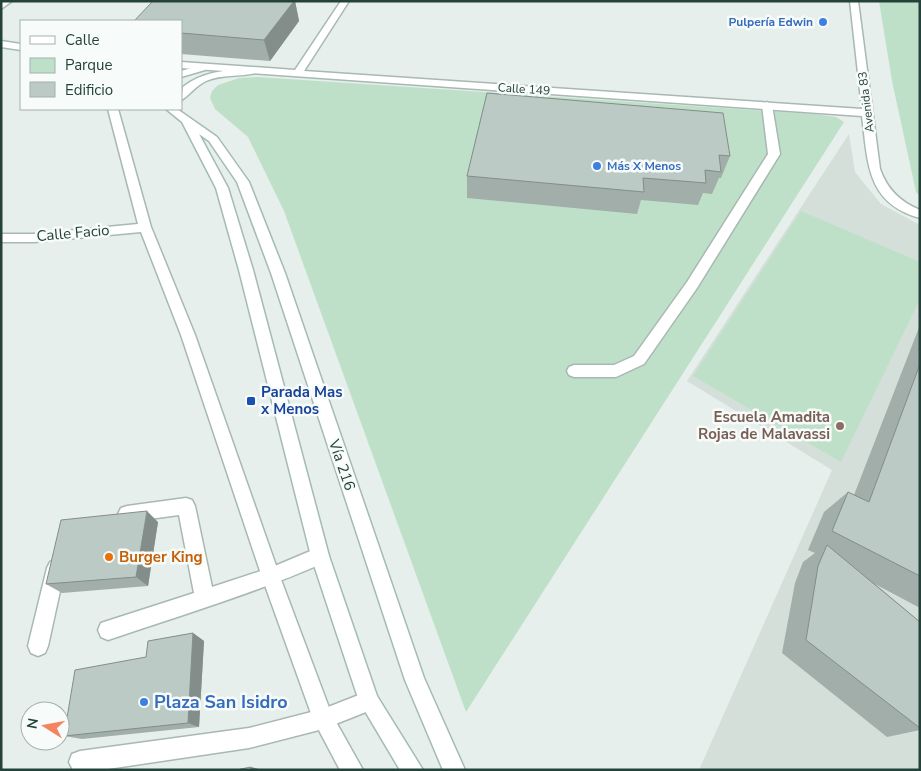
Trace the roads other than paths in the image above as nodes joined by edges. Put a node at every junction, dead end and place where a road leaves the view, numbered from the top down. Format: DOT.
graph roads {
  1 [pos="8,1"];
  2 [pos="345,1"];
  3 [pos="854,1"];
  4 [pos="1,6"];
  5 [pos="1,44"];
  6 [pos="20,47"];
  7 [pos="182,65"];
  8 [pos="202,68"];
  9 [pos="253,70"];
  10 [pos="182,74"];
  11 [pos="297,74"];
  12 [pos="182,95"];
  13 [pos="767,105"];
  14 [pos="182,107"];
  15 [pos="113,110"];
  16 [pos="172,110"];
  17 [pos="868,113"];
  18 [pos="186,120"];
  19 [pos="920,214"];
  20 [pos="144,227"];
  21 [pos="1,238"];
  22 [pos="574,371"];
  23 [pos="112,516"];
  24 [pos="60,550"];
  25 [pos="320,556"];
  26 [pos="271,577"];
  27 [pos="205,598"];
  28 [pos="108,630"];
  29 [pos="38,646"];
  30 [pos="369,702"];
  31 [pos="323,719"];
  32 [pos="80,762"];
  33 [pos="352,770"];
  34 [pos="412,770"];
  35 [pos="454,770"];
  1 -- 4 [label="street"];
  2 -- 11 [label="street"];
  3 -- 17 [label="street, Avenida 83"];
  5 -- 6 [label="street"];
  7 -- 8 [label="street, Calle 149"];
  8 -- 9 [label="street, Calle 149"];
  8 -- 10 [label="street"];
  9 -- 11 [label="street, Calle 149"];
  9 -- 12 [label="street"];
  11 -- 13 [label="street, Calle 149"];
  13 -- 17 [label="street, Calle 149"];
  13 -- 22 [label="street"];
  14 -- 18 [label="street"];
  15 -- 20 [label="street"];
  16 -- 18 [label="street, Vía 216"];
  17 -- 19 [label="street, Avenida 83"];
  18 -- 25 [label="street, Vía 216"];
  18 -- 35 [label="street, Vía 216"];
  20 -- 21 [label="street, Calle Facio"];
  20 -- 26 [label="street"];
  23 -- 27 [label="street"];
  24 -- 29 [label="street"];
  25 -- 26 [label="street"];
  25 -- 30 [label="street, Vía 216"];
  26 -- 27 [label="street"];
  26 -- 31 [label="street"];
  27 -- 28 [label="street"];
  30 -- 31 [label="street"];
  30 -- 34 [label="street, Vía 216"];
  31 -- 32 [label="street"];
  31 -- 33 [label="street"];
}
